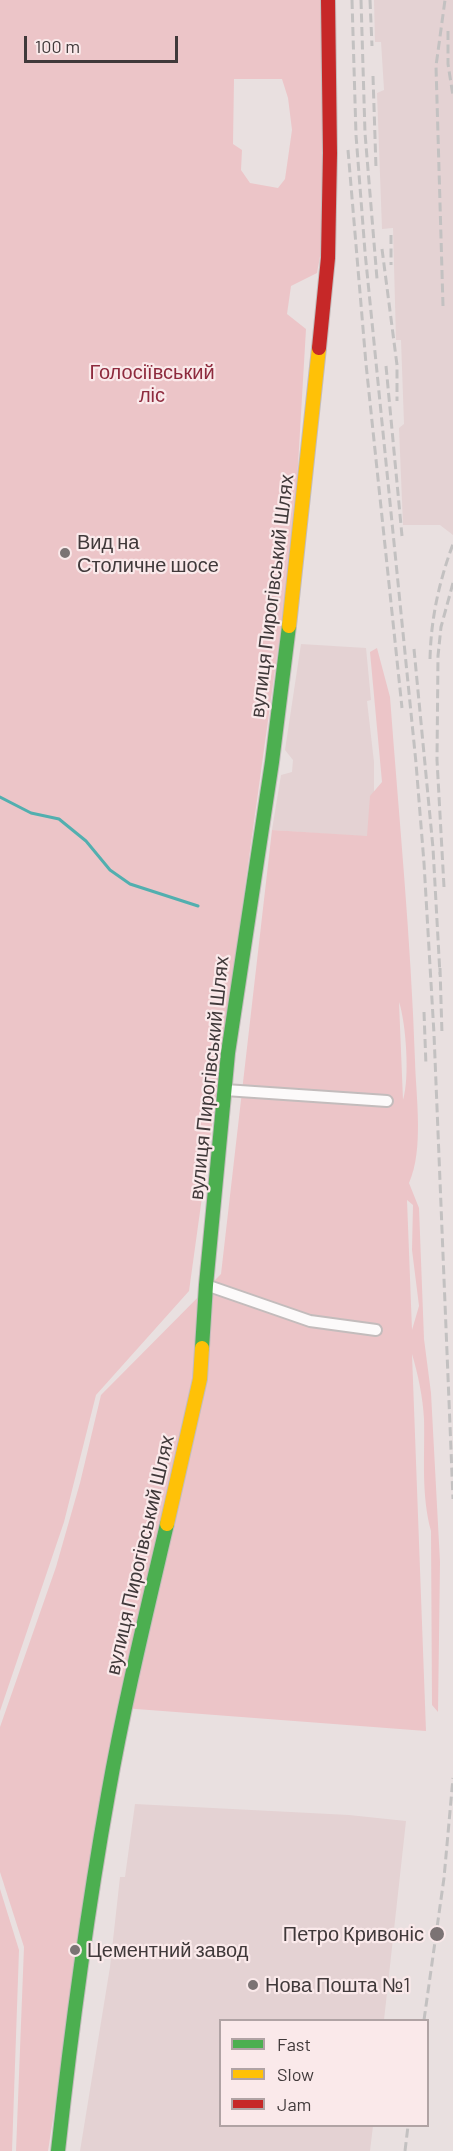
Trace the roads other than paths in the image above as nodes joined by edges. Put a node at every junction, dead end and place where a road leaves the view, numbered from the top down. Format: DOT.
graph roads {
  1 [pos="328,0"];
  2 [pos="225,1090"];
  3 [pos="387,1101"];
  4 [pos="206,1285"];
  5 [pos="376,1330"];
  6 [pos="58,2151"];
  1 -- 2 [label="street, вулиця Пирогівський Шлях"];
  2 -- 3 [label="street"];
  2 -- 4 [label="street, вулиця Пирогівський Шлях"];
  4 -- 5 [label="street"];
  4 -- 6 [label="street, вулиця Пирогівський Шлях"];
}
